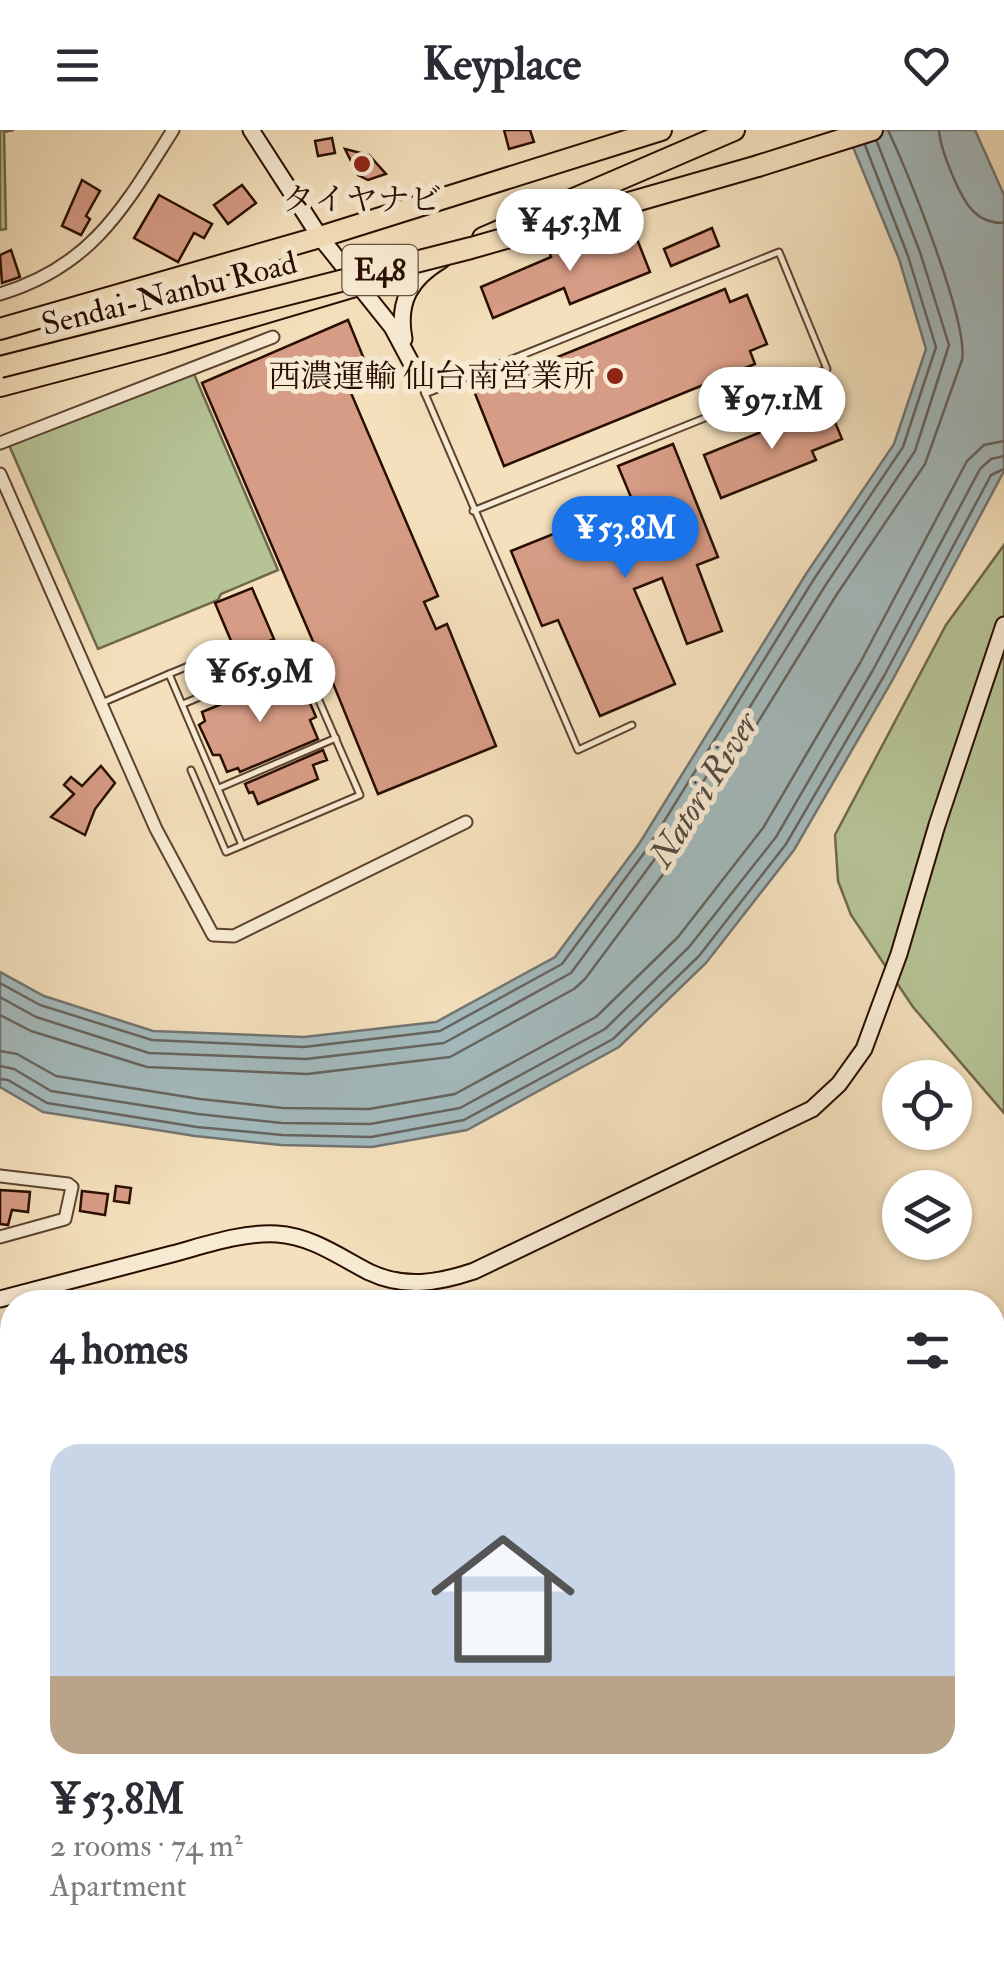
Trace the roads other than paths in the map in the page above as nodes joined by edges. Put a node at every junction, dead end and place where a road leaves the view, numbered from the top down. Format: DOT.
graph roads {
  1 [pos="173,130"];
  2 [pos="252,130"];
  3 [pos="661,130"];
  4 [pos="734,130"];
  5 [pos="852,130"];
  6 [pos="872,130"];
  7 [pos="758,166"];
  8 [pos="320,237"];
  9 [pos="481,239"];
  10 [pos="360,285"];
  11 [pos="0,294"];
  12 [pos="0,329"];
  13 [pos="273,337"];
  14 [pos="406,351"];
  15 [pos="0,367"];
  16 [pos="416,372"];
  17 [pos="0,386"];
  18 [pos="425,394"];
  19 [pos="0,443"];
  20 [pos="0,474"];
  21 [pos="473,511"];
  22 [pos="1004,625"];
  23 [pos="307,673"];
  24 [pos="169,674"];
  25 [pos="100,704"];
  26 [pos="182,704"];
  27 [pos="632,725"];
  28 [pos="336,738"];
  29 [pos="191,770"];
  30 [pos="218,789"];
  31 [pos="466,822"];
  32 [pos="242,845"];
  33 [pos="0,1176"];
  34 [pos="0,1236"];
  35 [pos="35,1290"];
  1 -- 11 [label="street"];
  2 -- 8 [label="street"];
  3 -- 8 [label="highway"];
  4 -- 9 [label="highway"];
  5 -- 7 [label="highway, Sendai-Nanbu Road / E48"];
  6 -- 7 [label="highway, Sendai-Nanbu Road / E48"];
  7 -- 15 [label="highway, Sendai-Nanbu Road / E48, bridge"];
  8 -- 10 [label="street"];
  8 -- 12 [label="highway"];
  9 -- 10 [label="highway"];
  9 -- 14 [label="street"];
  10 -- 14 [label="street"];
  10 -- 17 [label="highway"];
  13 -- 19 [label="street"];
  14 -- 16 [label="street"];
  16 -- 18 [label="lane"];
  18 -- 21 [label="lane"];
  18 -- 21 [label="lane"];
  20 -- 25 [label="street"];
  21 -- 27 [label="lane"];
  22 -- 35 [label="street"];
  23 -- 28 [label="lane"];
  24 -- 25 [label="lane"];
  24 -- 26 [label="lane"];
  24 -- 26 [label="lane"];
  25 -- 31 [label="street"];
  26 -- 30 [label="lane"];
  28 -- 30 [label="lane"];
  28 -- 32 [label="lane"];
  29 -- 32 [label="lane"];
  30 -- 32 [label="lane"];
  33 -- 34 [label="street"];
}
